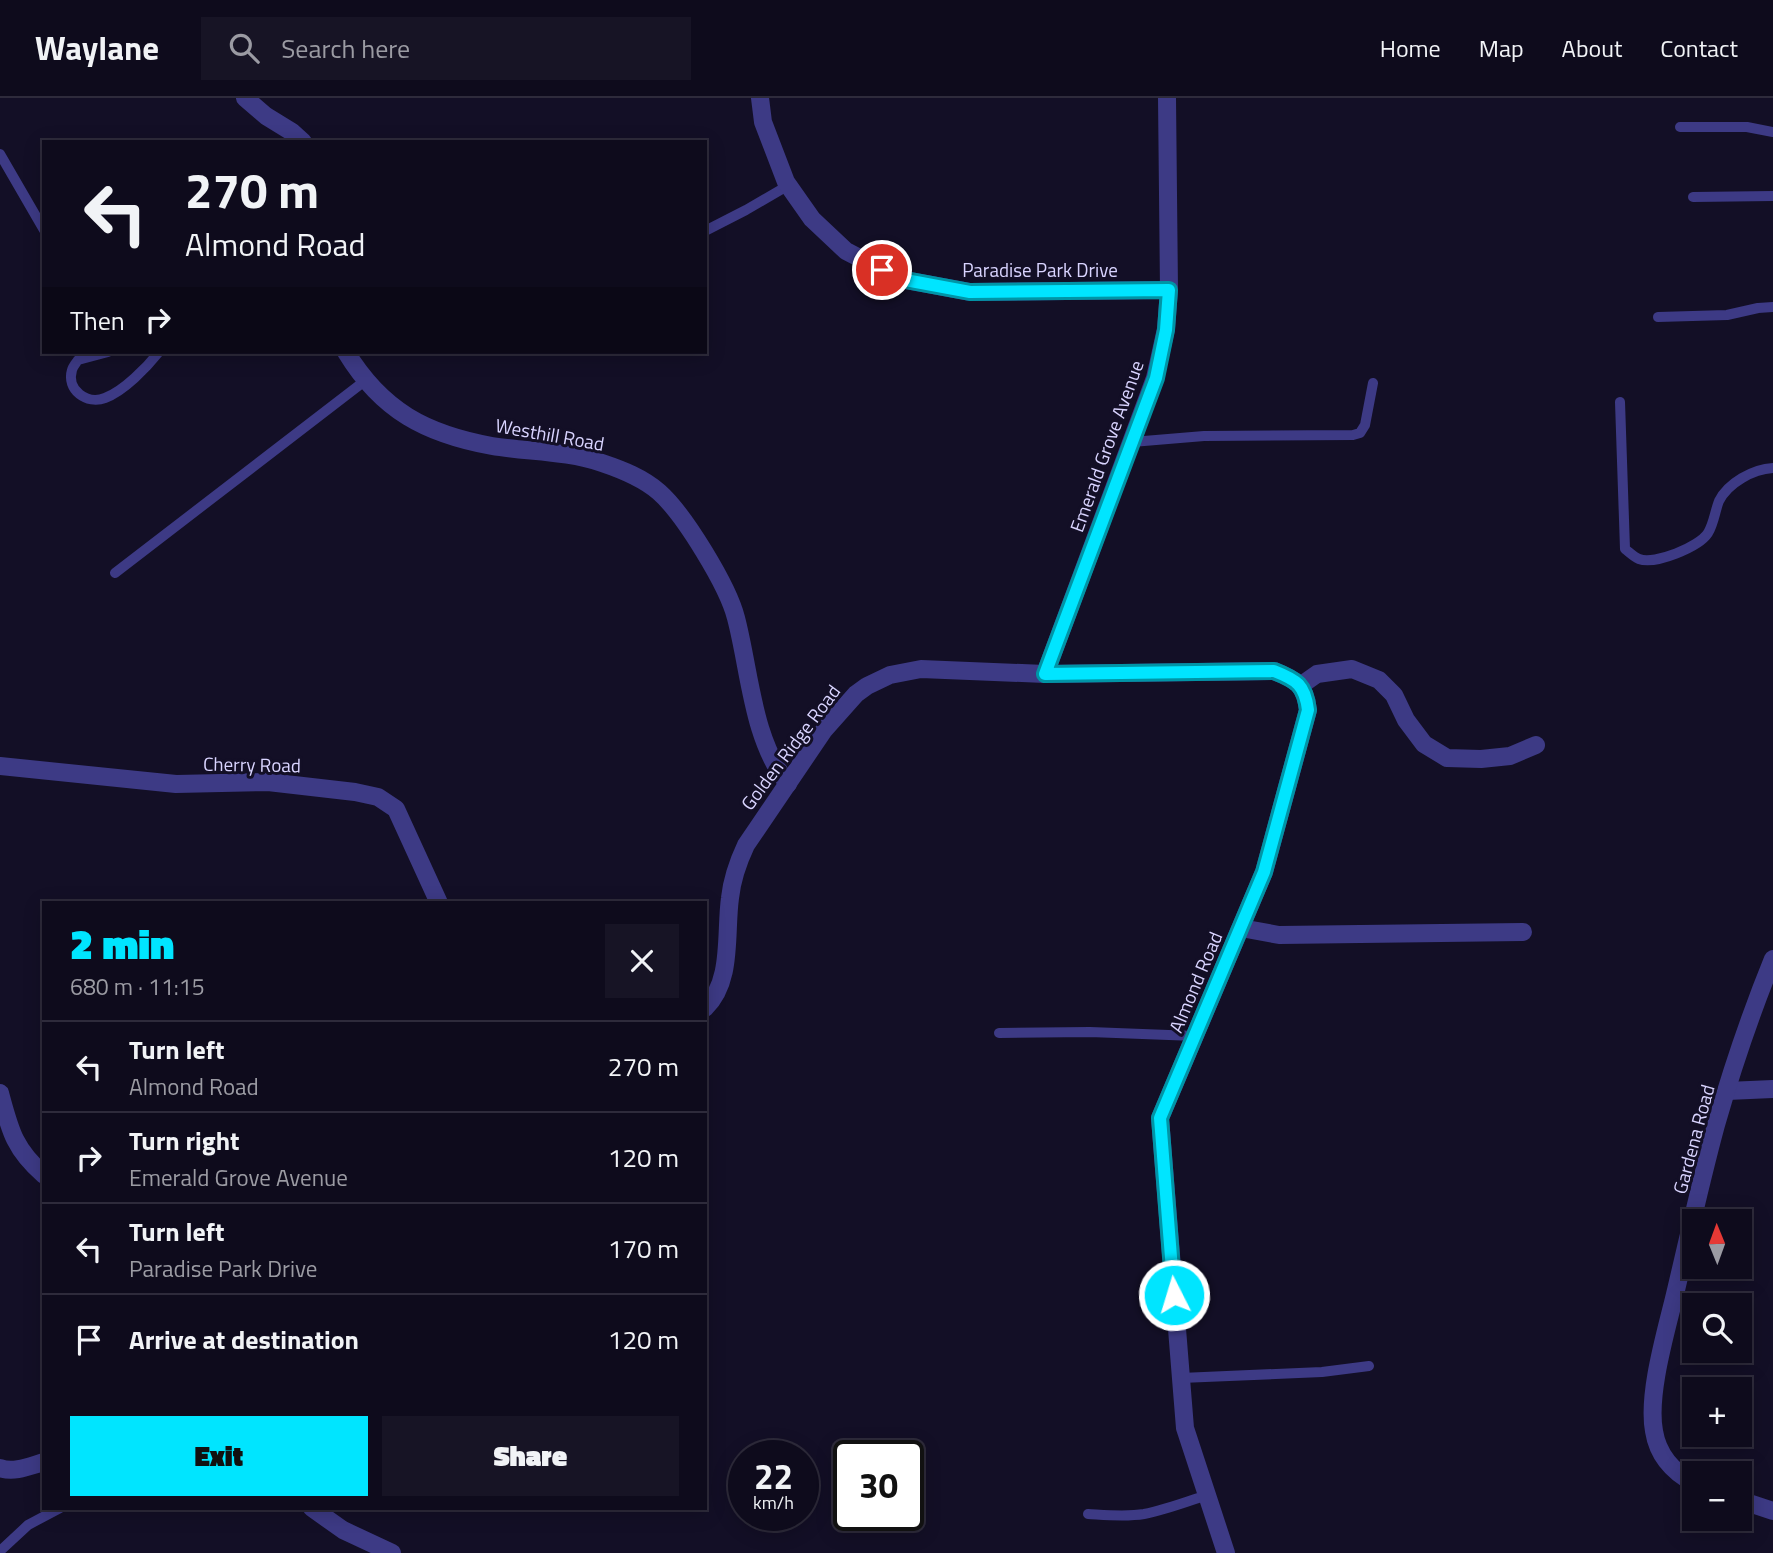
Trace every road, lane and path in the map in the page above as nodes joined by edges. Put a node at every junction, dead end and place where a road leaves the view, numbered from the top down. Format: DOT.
graph roads {
  1 [pos="245,98"];
  2 [pos="760,98"];
  3 [pos="1167,98"];
  4 [pos="1680,127"];
  5 [pos="1773,132"];
  6 [pos="301,140"];
  7 [pos="0,154"];
  8 [pos="789,186"];
  9 [pos="1773,196"];
  10 [pos="1693,197"];
  11 [pos="42,227"];
  12 [pos="707,230"];
  13 [pos="1169,290"];
  14 [pos="1773,307"];
  15 [pos="1658,317"];
  16 [pos="157,354"];
  17 [pos="347,354"];
  18 [pos="78,356"];
  19 [pos="366,380"];
  20 [pos="1373,383"];
  21 [pos="1620,402"];
  22 [pos="1132,442"];
  23 [pos="1773,468"];
  24 [pos="115,573"];
  25 [pos="1045,674"];
  26 [pos="1300,686"];
  27 [pos="1536,745"];
  28 [pos="0,766"];
  29 [pos="788,784"];
  30 [pos="438,901"];
  31 [pos="1241,928"];
  32 [pos="1523,932"];
  33 [pos="1773,959"];
  34 [pos="707,1006"];
  35 [pos="999,1032"];
  36 [pos="1195,1036"];
  37 [pos="1773,1089"];
  38 [pos="1727,1091"];
  39 [pos="0,1093"];
  40 [pos="42,1173"];
  41 [pos="1369,1366"];
  42 [pos="1181,1378"];
  43 [pos="42,1463"];
  44 [pos="0,1468"];
  45 [pos="1682,1475"];
  46 [pos="1208,1495"];
  47 [pos="1752,1504"];
  48 [pos="56,1510"];
  49 [pos="315,1510"];
  50 [pos="1773,1511"];
  51 [pos="1088,1514"];
  52 [pos="0,1551"];
  53 [pos="392,1553"];
  54 [pos="1226,1553"];
  1 -- 6 [label="street"];
  2 -- 8 [label="street, Paradise Park Drive"];
  3 -- 13 [label="street, Emerald Grove Avenue"];
  4 -- 5 [label="lane"];
  7 -- 11 [label="lane"];
  8 -- 12 [label="lane"];
  8 -- 13 [label="street, Paradise Park Drive"];
  9 -- 10 [label="lane"];
  13 -- 22 [label="street, Emerald Grove Avenue"];
  14 -- 15 [label="lane"];
  16 -- 18 [label="lane"];
  17 -- 19 [label="street, Westhill Road"];
  19 -- 24 [label="lane"];
  19 -- 29 [label="street, Westhill Road"];
  20 -- 22 [label="lane"];
  21 -- 23 [label="lane"];
  22 -- 25 [label="street, Emerald Grove Avenue"];
  25 -- 26 [label="street"];
  25 -- 29 [label="street, Golden Ridge Road"];
  26 -- 27 [label="street"];
  26 -- 31 [label="street, Almond Road"];
  28 -- 30 [label="street, Cherry Road"];
  29 -- 34 [label="street, Golden Ridge Road"];
  31 -- 32 [label="street"];
  31 -- 36 [label="street, Almond Road"];
  33 -- 38 [label="street, Gardena Road"];
  35 -- 36 [label="lane"];
  36 -- 42 [label="street, Almond Road"];
  37 -- 38 [label="street"];
  38 -- 45 [label="street, Gardena Road"];
  39 -- 40 [label="street"];
  41 -- 42 [label="lane"];
  42 -- 46 [label="street, Almond Road"];
  43 -- 44 [label="street"];
  46 -- 51 [label="lane"];
  46 -- 54 [label="street, Almond Road"];
  47 -- 50 [label="street"];
  48 -- 52 [label="lane"];
  49 -- 53 [label="street"];
}
